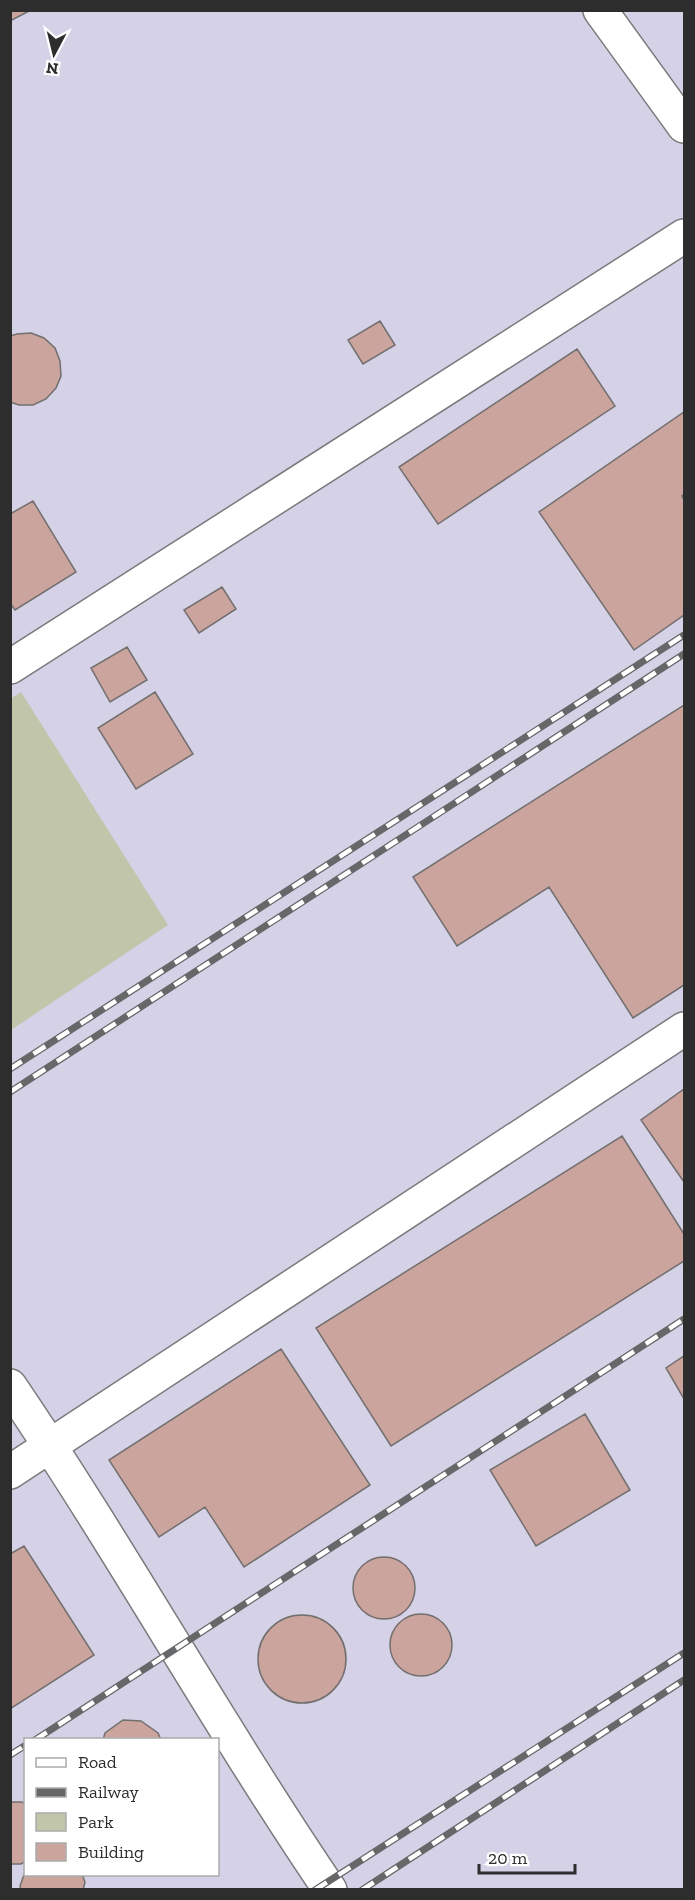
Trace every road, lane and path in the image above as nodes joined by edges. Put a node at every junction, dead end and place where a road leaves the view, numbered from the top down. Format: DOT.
graph roads {
  1 [pos="600,10"];
  2 [pos="684,126"];
  3 [pos="684,236"];
  4 [pos="10,667"];
  5 [pos="684,1029"];
  6 [pos="10,1386"];
  7 [pos="51,1446"];
  8 [pos="10,1472"];
  9 [pos="330,1890"];
  1 -- 2 [label="lane"];
  3 -- 4 [label="lane"];
  5 -- 7 [label="lane"];
  6 -- 7 [label="lane"];
  7 -- 8 [label="lane"];
  7 -- 9 [label="lane"];
}
